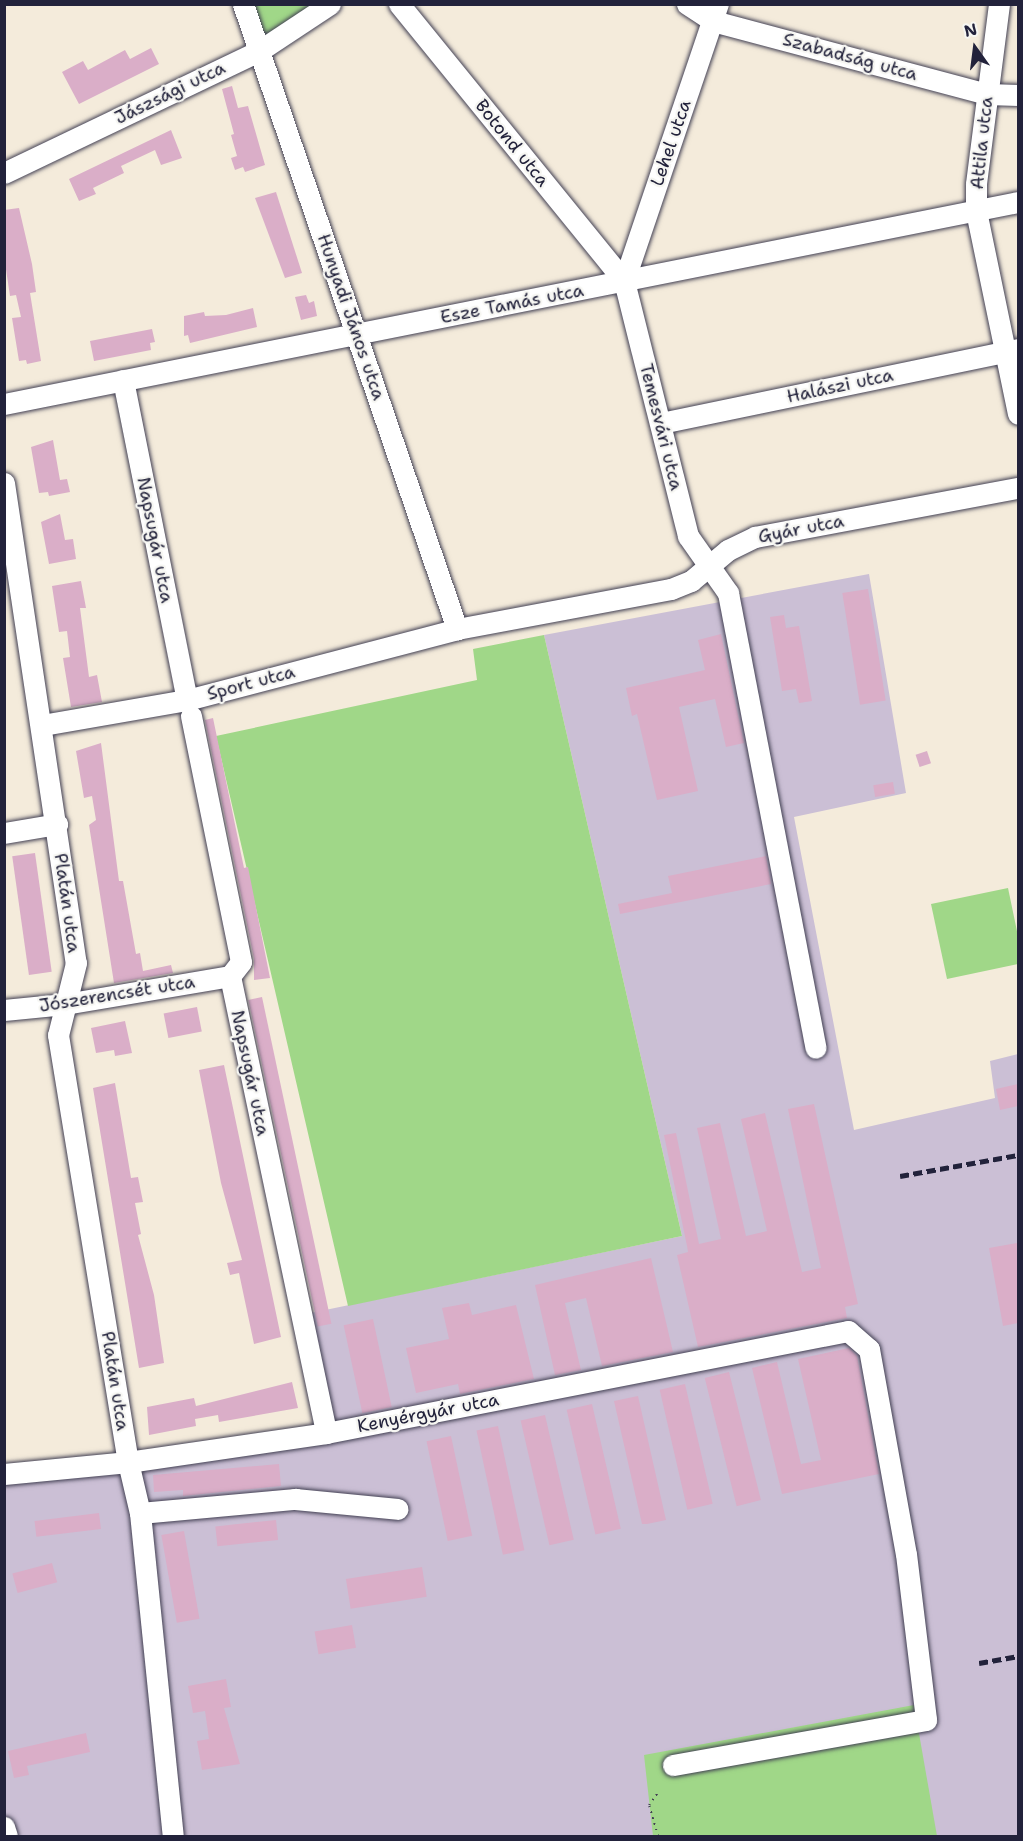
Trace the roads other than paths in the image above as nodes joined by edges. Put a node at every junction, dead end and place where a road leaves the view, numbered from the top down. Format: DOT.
graph roads {
  1 [pos="243,4"];
  2 [pos="330,4"];
  3 [pos="399,4"];
  4 [pos="687,4"];
  5 [pos="999,4"];
  6 [pos="716,13"];
  7 [pos="259,51"];
  8 [pos="987,94"];
  9 [pos="1018,95"];
  10 [pos="4,173"];
  11 [pos="1018,202"];
  12 [pos="976,211"];
  13 [pos="624,281"];
  14 [pos="357,334"];
  15 [pos="1013,350"];
  16 [pos="123,380"];
  17 [pos="4,404"];
  18 [pos="1018,414"];
  19 [pos="661,423"];
  20 [pos="4,483"];
  21 [pos="1018,488"];
  22 [pos="11,561"];
  23 [pos="710,567"];
  24 [pos="457,630"];
  25 [pos="189,708"];
  26 [pos="42,725"];
  27 [pos="57,825"];
  28 [pos="4,833"];
  29 [pos="230,976"];
  30 [pos="65,1004"];
  31 [pos="4,1010"];
  32 [pos="816,1048"];
  33 [pos="326,1433"];
  34 [pos="128,1462"];
  35 [pos="4,1474"];
  36 [pos="398,1509"];
  37 [pos="140,1513"];
  38 [pos="673,1765"];
  39 [pos="4,1827"];
  40 [pos="7,1836"];
  41 [pos="173,1836"];
  1 -- 7 [label="street, Hunyadi János utca"];
  2 -- 7 [label="street, Jászsági utca"];
  3 -- 13 [label="street, Botond utca"];
  4 -- 6 [label="street, Szabadság utca"];
  5 -- 8 [label="street, Attila utca"];
  6 -- 8 [label="street, Szabadság utca"];
  6 -- 13 [label="street, Lehel utca"];
  7 -- 10 [label="street, Jászsági utca"];
  7 -- 14 [label="street, Hunyadi János utca"];
  8 -- 9 [label="street, Szabadság utca"];
  8 -- 12 [label="street, Attila utca"];
  11 -- 12 [label="street, Esze Tamás utca"];
  12 -- 13 [label="street, Esze Tamás utca"];
  12 -- 15 [label="street, Attila utca"];
  13 -- 14 [label="street, Esze Tamás utca"];
  13 -- 19 [label="street, Temesvári utca"];
  14 -- 16 [label="street, Esze Tamás utca"];
  14 -- 24 [label="street, Hunyadi János utca"];
  15 -- 18 [label="street, Attila utca"];
  15 -- 19 [label="street, Halászi utca"];
  16 -- 17 [label="street, Esze Tamás utca"];
  16 -- 25 [label="street, Napsugár utca"];
  19 -- 23 [label="street, Temesvári utca"];
  20 -- 22 [label="street, Platán utca"];
  21 -- 23 [label="street, Gyár utca"];
  22 -- 26 [label="street, Platán utca"];
  23 -- 24 [label="street, Gyár utca"];
  23 -- 32 [label="street, Temesvári utca"];
  24 -- 25 [label="street, Sport utca"];
  25 -- 26 [label="street, Sport utca"];
  25 -- 29 [label="street, Napsugár utca"];
  26 -- 27 [label="street, Platán utca"];
  27 -- 28 [label="street"];
  27 -- 30 [label="street, Platán utca"];
  29 -- 30 [label="street, Jószerencsét utca"];
  29 -- 33 [label="street, Napsugár utca"];
  30 -- 31 [label="street, Jószerencsét utca"];
  30 -- 34 [label="street, Platán utca"];
  33 -- 34 [label="street, Kenyérgyár utca"];
  33 -- 38 [label="street, Kenyérgyár utca"];
  34 -- 35 [label="street, Kenyérgyár utca"];
  34 -- 37 [label="street, Platán utca"];
  36 -- 37 [label="street"];
  37 -- 41 [label="street, Platán utca"];
  39 -- 40 [label="street"];
}
